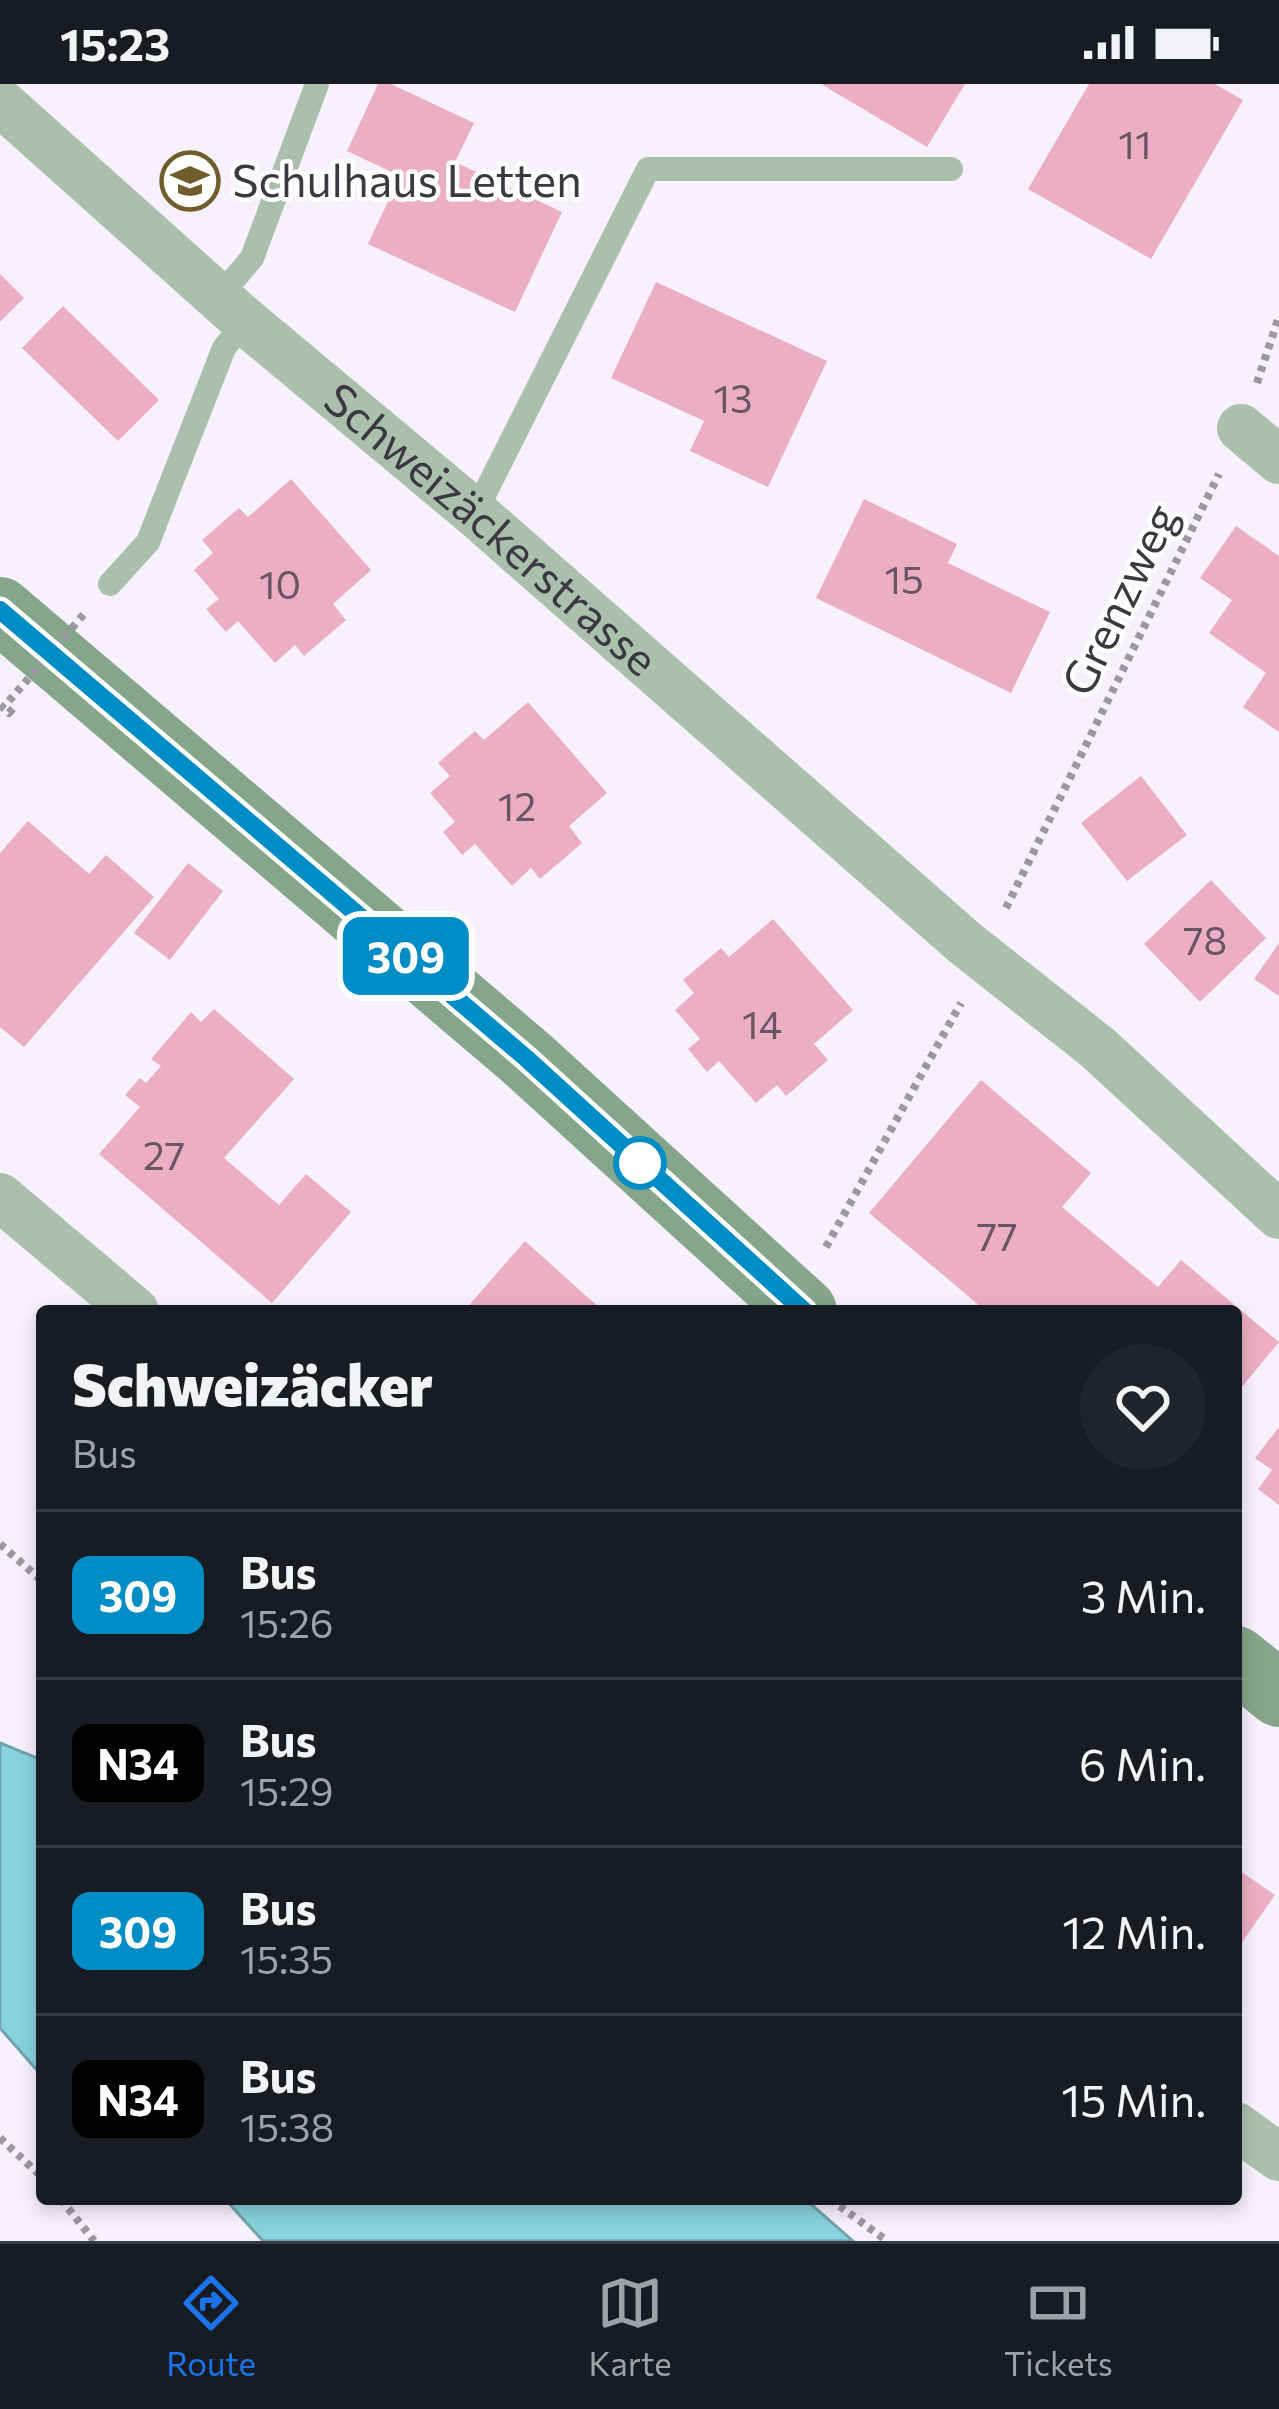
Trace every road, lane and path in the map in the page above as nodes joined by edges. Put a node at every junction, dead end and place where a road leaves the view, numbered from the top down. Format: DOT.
graph roads {
  1 [pos="317,84"];
  2 [pos="0,102"];
  3 [pos="951,169"];
  4 [pos="232,309"];
  5 [pos="1279,316"];
  6 [pos="1241,428"];
  7 [pos="1279,460"];
  8 [pos="475,512"];
  9 [pos="110,584"];
  10 [pos="0,610"];
  11 [pos="83,614"];
  12 [pos="6,706"];
  13 [pos="1006,907"];
  14 [pos="973,978"];
  15 [pos="0,1197"];
  16 [pos="1279,1214"];
  17 [pos="814,1281"];
  18 [pos="128,1305"];
  19 [pos="0,1544"];
  20 [pos="36,1576"];
  21 [pos="1242,1664"];
  22 [pos="1279,1694"];
  23 [pos="1242,2130"];
  24 [pos="0,2138"];
  25 [pos="1279,2157"];
  26 [pos="36,2171"];
  27 [pos="66,2205"];
  28 [pos="838,2205"];
  29 [pos="94,2241"];
  30 [pos="887,2241"];
  1 -- 4 [label="lane"];
  2 -- 4 [label="street, Schweizäckerstrasse"];
  3 -- 8 [label="lane"];
  4 -- 8 [label="street, Schweizäckerstrasse"];
  4 -- 9 [label="lane"];
  5 -- 6 [label="path, Grenzweg"];
  6 -- 7 [label="street"];
  6 -- 13 [label="path, Grenzweg"];
  8 -- 14 [label="street, Schweizäckerstrasse"];
  10 -- 17 [label="main road"];
  11 -- 12 [label="path, bridge"];
  14 -- 16 [label="street, Schweizäckerstrasse"];
  14 -- 17 [label="path"];
  15 -- 18 [label="street"];
  19 -- 20 [label="path"];
  21 -- 22 [label="main road"];
  23 -- 25 [label="street"];
  24 -- 26 [label="path"];
  27 -- 29 [label="path"];
  28 -- 30 [label="path"];
}
